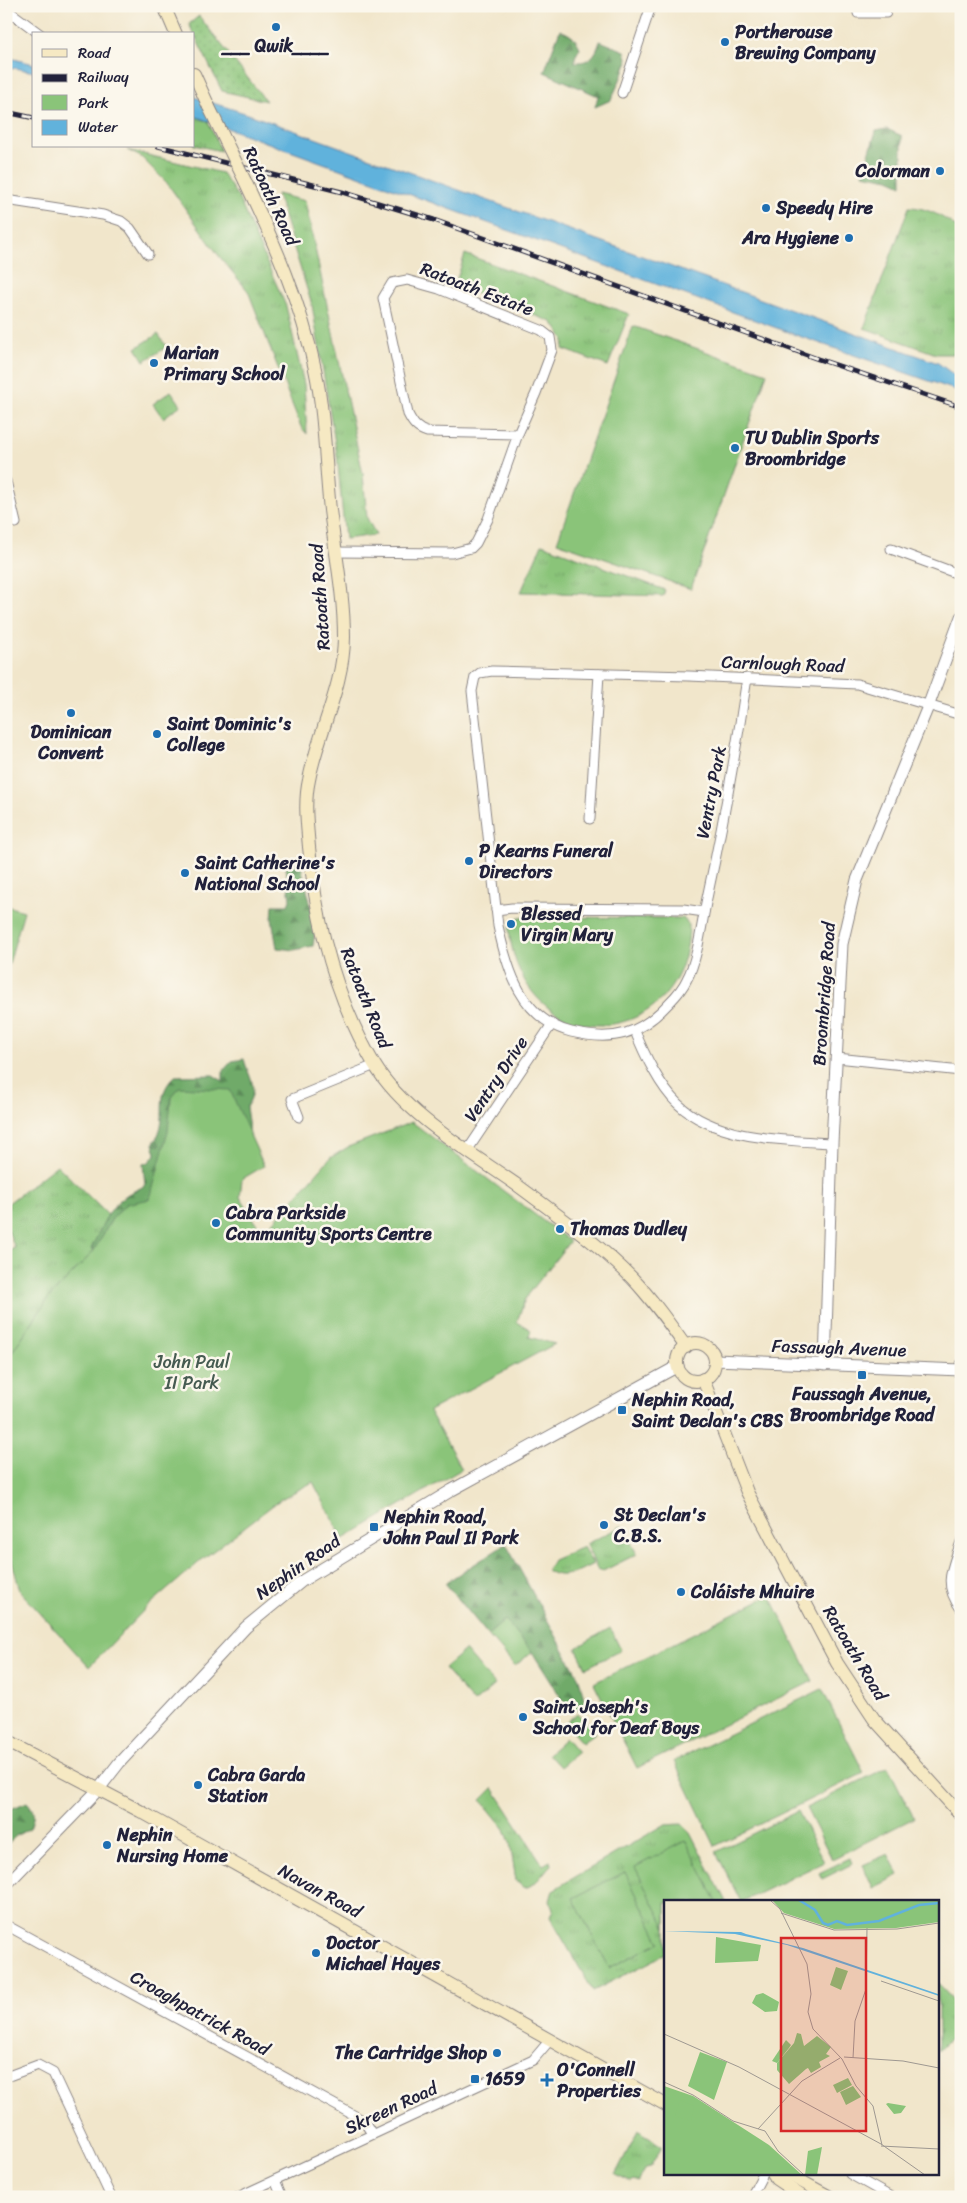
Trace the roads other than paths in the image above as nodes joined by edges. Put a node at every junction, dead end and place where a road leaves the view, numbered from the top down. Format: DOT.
graph roads {
  1 [pos="164,6"];
  2 [pos="651,6"];
  3 [pos="857,6"];
  4 [pos="6,9"];
  5 [pos="886,13"];
  6 [pos="37,32"];
  7 [pos="175,32"];
  8 [pos="195,76"];
  9 [pos="622,94"];
  10 [pos="6,200"];
  11 [pos="148,254"];
  12 [pos="518,434"];
  13 [pos="6,481"];
  14 [pos="16,523"];
  15 [pos="891,549"];
  16 [pos="335,552"];
  17 [pos="961,575"];
  18 [pos="961,617"];
  19 [pos="599,674"];
  20 [pos="475,677"];
  21 [pos="748,678"];
  22 [pos="928,704"];
  23 [pos="961,715"];
  24 [pos="590,819"];
  25 [pos="496,910"];
  26 [pos="704,912"];
  27 [pos="552,1024"];
  28 [pos="634,1031"];
  29 [pos="836,1058"];
  30 [pos="375,1065"];
  31 [pos="961,1071"];
  32 [pos="300,1117"];
  33 [pos="832,1143"];
  34 [pos="467,1150"];
  35 [pos="686,1346"];
  36 [pos="715,1360"];
  37 [pos="961,1364"];
  38 [pos="825,1365"];
  39 [pos="678,1366"];
  40 [pos="961,1370"];
  41 [pos="703,1379"];
  42 [pos="961,1402"];
  43 [pos="961,1542"];
  44 [pos="961,1609"];
  45 [pos="6,1741"];
  46 [pos="98,1790"];
  47 [pos="961,1815"];
  48 [pos="6,1884"];
  49 [pos="6,1925"];
  50 [pos="550,2040"];
  51 [pos="6,2077"];
  52 [pos="664,2104"];
  53 [pos="372,2134"];
  54 [pos="762,2176"];
  55 [pos="774,2176"];
  56 [pos="792,2176"];
  57 [pos="854,2176"];
  58 [pos="275,2180"];
  59 [pos="111,2197"];
  60 [pos="238,2197"];
  61 [pos="282,2197"];
  62 [pos="751,2197"];
  63 [pos="803,2197"];
  64 [pos="830,2197"];
  65 [pos="891,2197"];
  1 -- 7 [label="main road"];
  2 -- 9 [label="street"];
  3 -- 5 [label="street"];
  4 -- 6 [label="street"];
  8 -- 16 [label="main road, Ratoath Road, bridge"];
  10 -- 11 [label="street"];
  12 -- 12 [label="street, Ratoath Estate"];
  12 -- 16 [label="street, Ratoath Estate"];
  13 -- 14 [label="street"];
  15 -- 17 [label="street"];
  16 -- 30 [label="main road, Ratoath Road"];
  18 -- 22 [label="street, Broombridge Road"];
  19 -- 20 [label="street, Carnlough Road"];
  19 -- 21 [label="street, Carnlough Road"];
  19 -- 24 [label="street"];
  20 -- 25 [label="street, Ventry Park"];
  21 -- 22 [label="street, Carnlough Road"];
  21 -- 26 [label="street, Ventry Park"];
  22 -- 23 [label="street, Carnlough Road"];
  22 -- 29 [label="street, Broombridge Road"];
  25 -- 26 [label="street"];
  25 -- 27 [label="street, Ventry Park"];
  26 -- 28 [label="street, Ventry Park"];
  27 -- 28 [label="street, Ventry Park"];
  27 -- 34 [label="street, Ventry Drive"];
  28 -- 33 [label="street"];
  29 -- 31 [label="street"];
  29 -- 33 [label="street, Broombridge Road"];
  30 -- 32 [label="street"];
  30 -- 34 [label="main road, Ratoath Road"];
  33 -- 38 [label="street, Broombridge Road"];
  34 -- 35 [label="main road, Ratoath Road"];
  35 -- 36 [label="main road"];
  35 -- 39 [label="main road"];
  36 -- 38 [label="street, Fassaugh Avenue"];
  36 -- 41 [label="main road"];
  37 -- 40 [label="street"];
  38 -- 40 [label="street, Fassaugh Avenue"];
  39 -- 41 [label="main road"];
  39 -- 46 [label="street, Nephin Road"];
  40 -- 42 [label="street"];
  41 -- 47 [label="main road, Ratoath Road"];
  43 -- 44 [label="street"];
  45 -- 46 [label="main road, Navan Road"];
  46 -- 48 [label="street, Nephin Road"];
  46 -- 50 [label="main road, Navan Road"];
  49 -- 53 [label="street, Croaghpatrick Road"];
  50 -- 52 [label="main road, Navan Road"];
  50 -- 53 [label="street, Skreen Road"];
  51 -- 59 [label="street"];
  53 -- 58 [label="street, Skreen Road"];
  54 -- 62 [label="street"];
  55 -- 63 [label="main road"];
  56 -- 64 [label="main road"];
  57 -- 65 [label="street"];
  58 -- 60 [label="street, Skreen Road"];
  58 -- 61 [label="street"];
}
